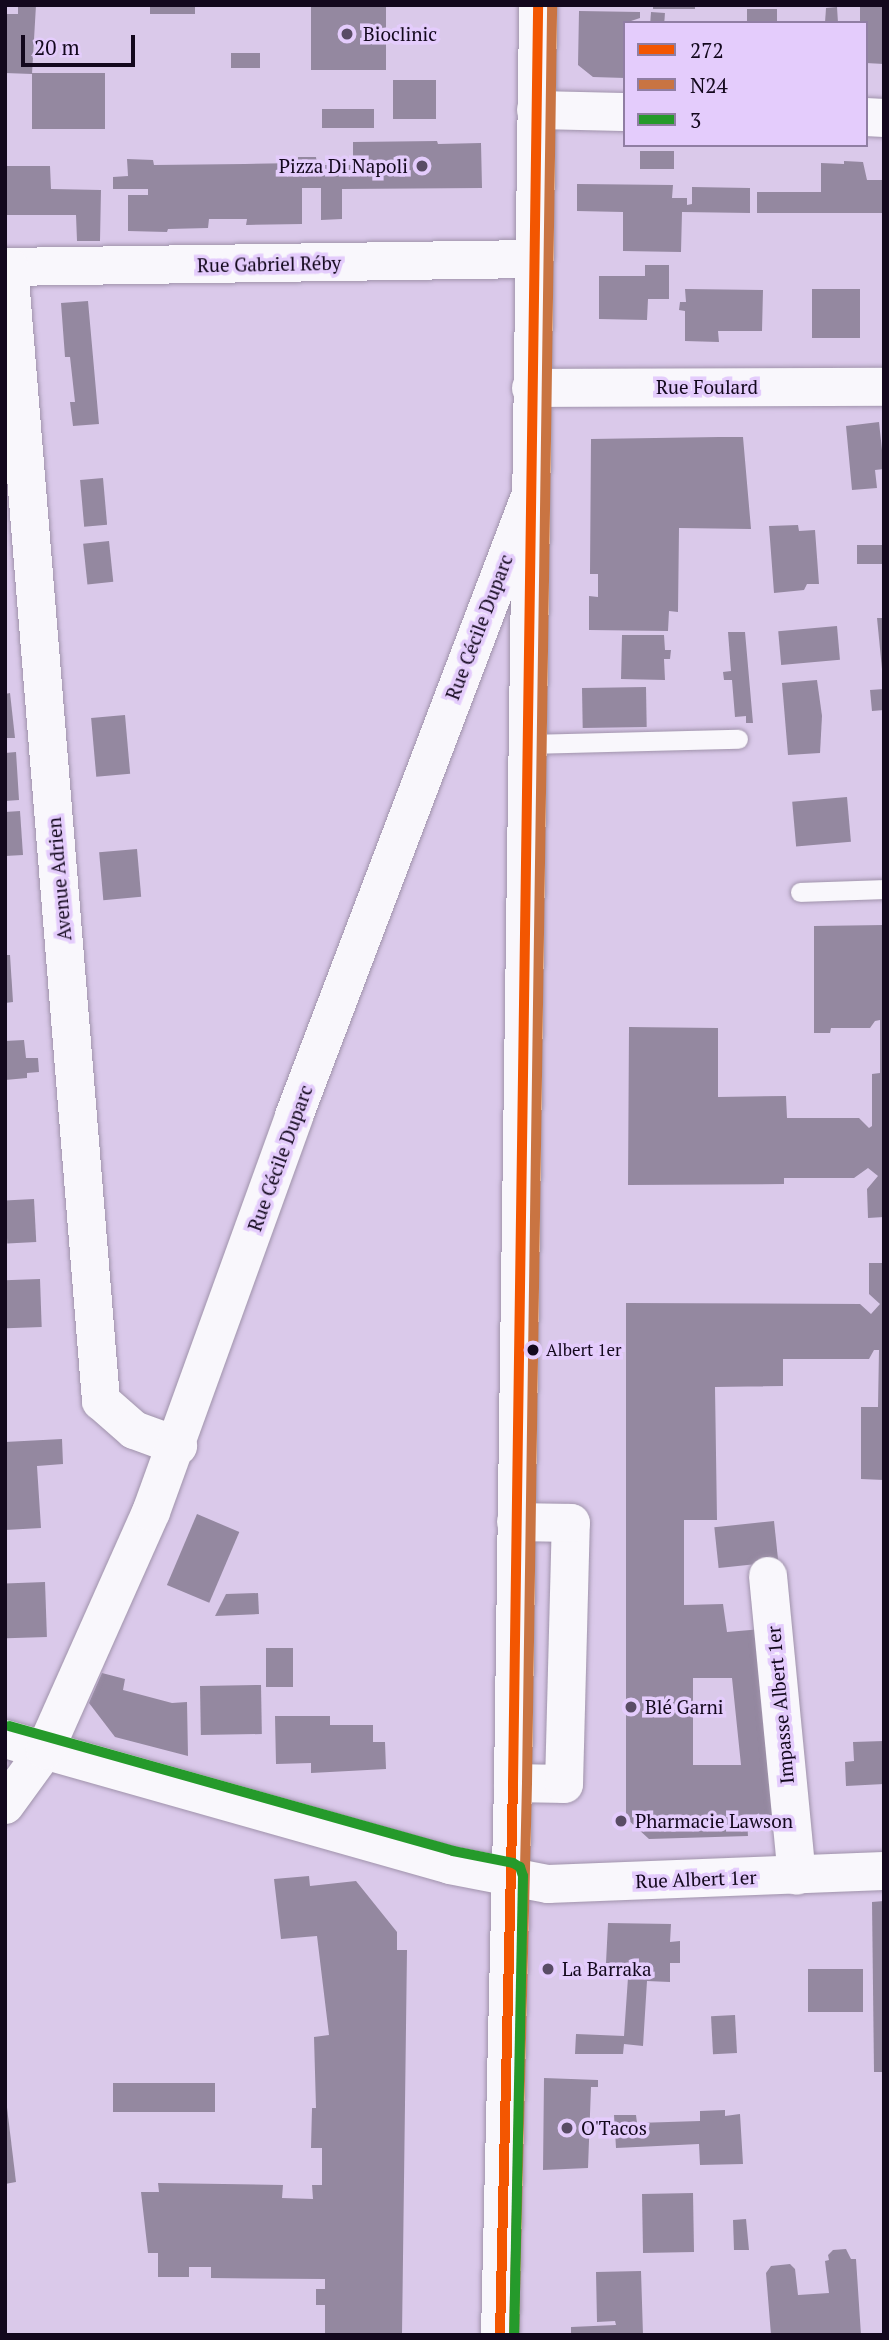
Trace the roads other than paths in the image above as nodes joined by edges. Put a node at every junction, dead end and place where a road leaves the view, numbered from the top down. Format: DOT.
graph roads {
  1 [pos="538,5"];
  2 [pos="536,110"];
  3 [pos="623,111"];
  4 [pos="533,259"];
  5 [pos="7,267"];
  6 [pos="884,387"];
  7 [pos="531,388"];
  8 [pos="530,499"];
  9 [pos="738,739"];
  10 [pos="527,744"];
  11 [pos="884,889"];
  12 [pos="800,892"];
  13 [pos="177,1446"];
  14 [pos="516,1521"];
  15 [pos="768,1576"];
  16 [pos="5,1739"];
  17 [pos="45,1750"];
  18 [pos="513,1783"];
  19 [pos="5,1805"];
  20 [pos="884,1871"];
  21 [pos="509,1876"];
  22 [pos="797,1876"];
  23 [pos="500,2335"];
  1 -- 2 [label="street"];
  2 -- 3 [label="street"];
  2 -- 4 [label="street"];
  4 -- 5 [label="street, Rue Gabriel Réby"];
  4 -- 7 [label="street"];
  5 -- 13 [label="street, Avenue Adrien"];
  6 -- 7 [label="street, Rue Foulard"];
  7 -- 8 [label="street"];
  8 -- 10 [label="street"];
  8 -- 13 [label="street, Rue Cécile Duparc"];
  9 -- 10 [label="lane"];
  10 -- 14 [label="street"];
  11 -- 12 [label="lane"];
  13 -- 17 [label="street, Rue Cécile Duparc"];
  14 -- 18 [label="street"];
  14 -- 18 [label="street"];
  15 -- 22 [label="street, Impasse Albert 1er"];
  16 -- 17 [label="street, Rue Albert 1er"];
  17 -- 19 [label="street, Rue Cécile Duparc"];
  17 -- 21 [label="street, Rue Albert 1er"];
  18 -- 21 [label="street"];
  20 -- 22 [label="street, Rue Albert 1er"];
  21 -- 22 [label="street, Rue Albert 1er"];
  21 -- 23 [label="street"];
}
